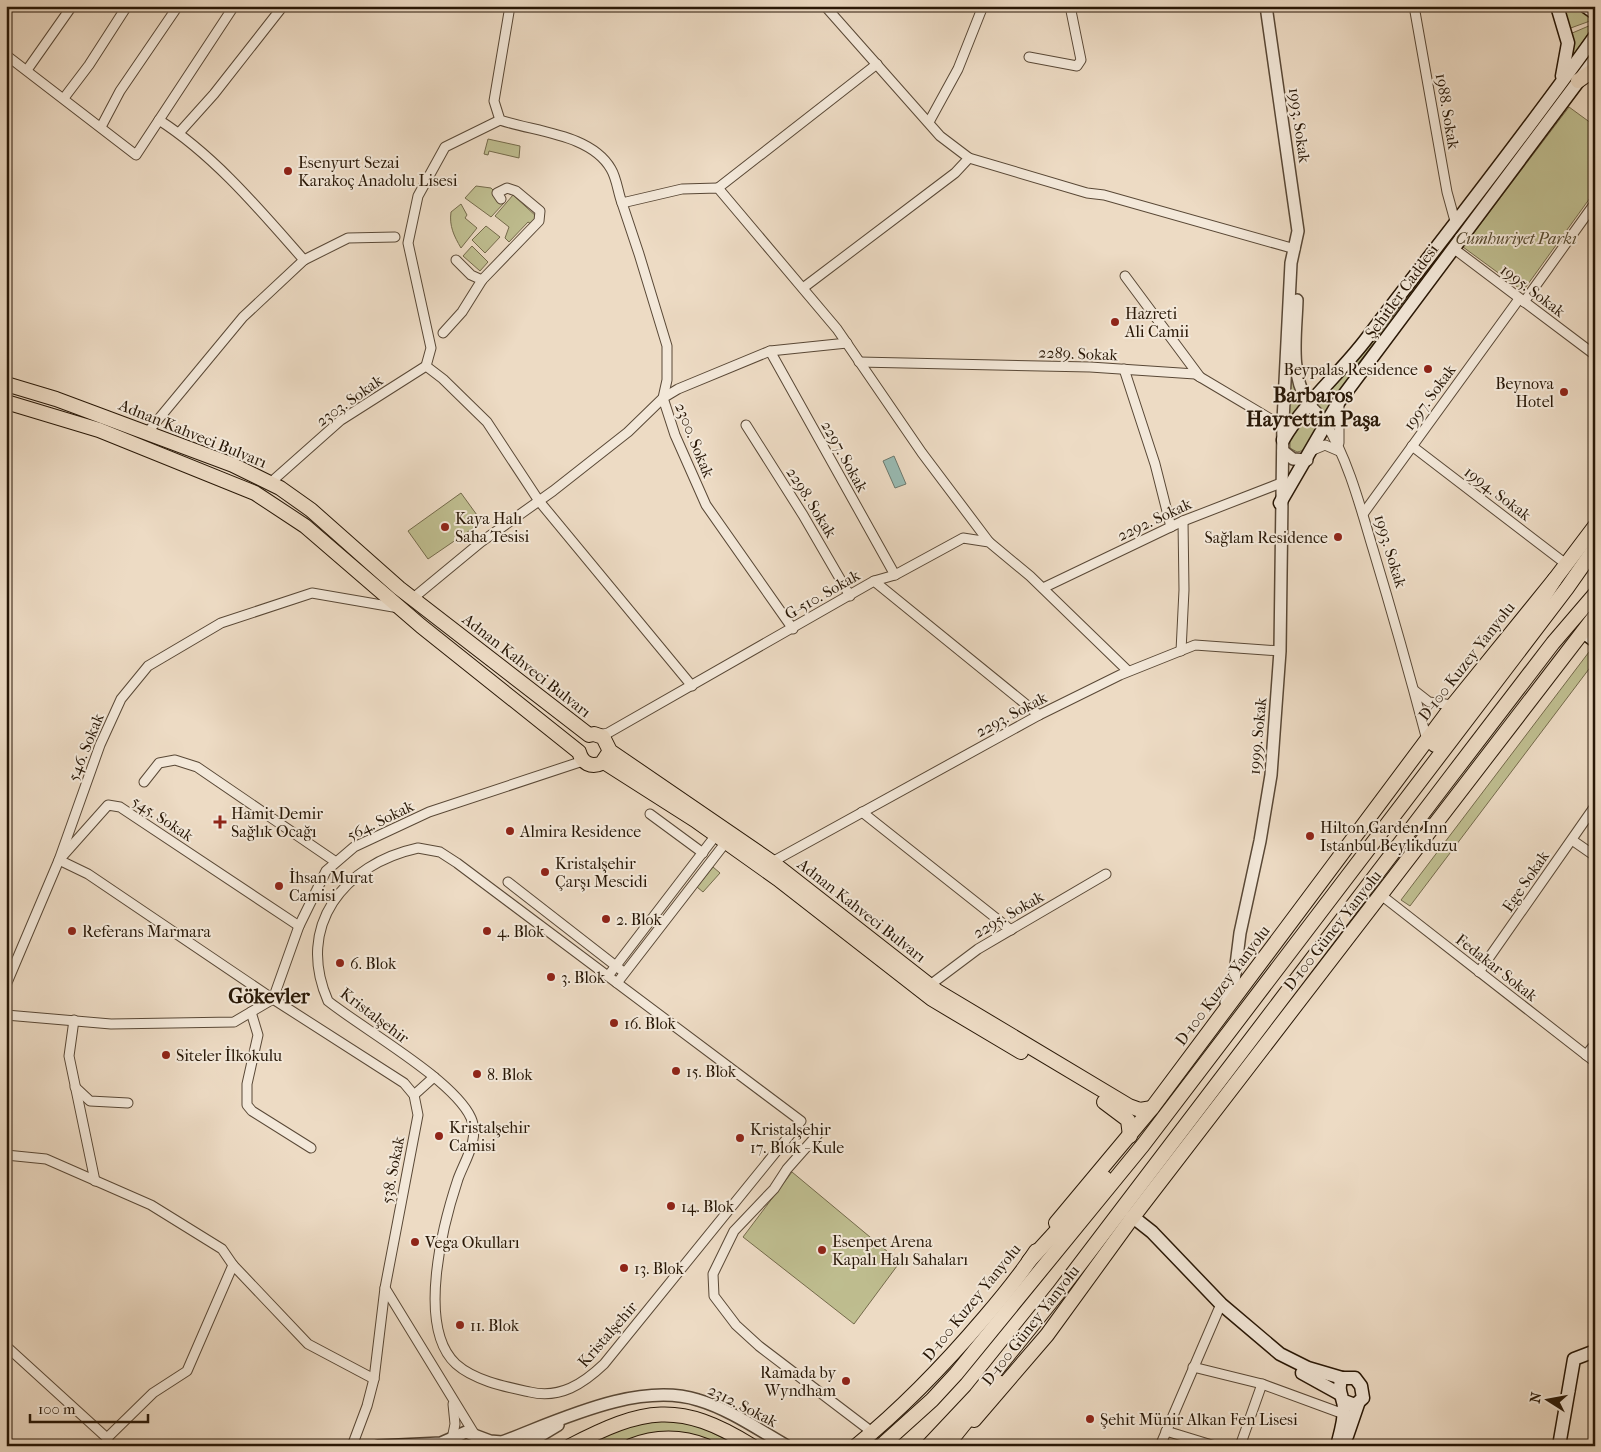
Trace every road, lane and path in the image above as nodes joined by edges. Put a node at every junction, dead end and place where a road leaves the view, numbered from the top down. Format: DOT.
graph roads {
  1 [pos="10,6"];
  2 [pos="72,6"];
  3 [pos="127,6"];
  4 [pos="178,6"];
  5 [pos="234,6"];
  6 [pos="283,6"];
  7 [pos="510,6"];
  8 [pos="825,6"];
  9 [pos="983,6"];
  10 [pos="1070,6"];
  11 [pos="1266,6"];
  12 [pos="1414,6"];
  13 [pos="1557,6"];
  14 [pos="1585,6"];
  15 [pos="6,11"];
  16 [pos="1595,13"];
  17 [pos="1595,36"];
  18 [pos="6,55"];
  19 [pos="1029,57"];
  20 [pos="1595,58"];
  21 [pos="877,64"];
  22 [pos="1595,69"];
  23 [pos="26,70"];
  24 [pos="1578,81"];
  25 [pos="1559,87"];
  26 [pos="64,98"];
  27 [pos="159,120"];
  28 [pos="500,120"];
  29 [pos="929,122"];
  30 [pos="101,127"];
  31 [pos="179,133"];
  32 [pos="969,158"];
  33 [pos="718,188"];
  34 [pos="501,199"];
  35 [pos="622,203"];
  36 [pos="1595,203"];
  37 [pos="1455,221"];
  38 [pos="395,237"];
  39 [pos="1453,248"];
  40 [pos="1295,249"];
  41 [pos="304,260"];
  42 [pos="456,260"];
  43 [pos="1125,276"];
  44 [pos="482,280"];
  45 [pos="803,288"];
  46 [pos="1521,300"];
  47 [pos="443,333"];
  48 [pos="846,343"];
  49 [pos="770,351"];
  50 [pos="1595,355"];
  51 [pos="859,362"];
  52 [pos="426,366"];
  53 [pos="1124,370"];
  54 [pos="1200,377"];
  55 [pos="1330,381"];
  56 [pos="6,384"];
  57 [pos="1300,385"];
  58 [pos="662,398"];
  59 [pos="1340,401"];
  60 [pos="6,402"];
  61 [pos="1309,405"];
  62 [pos="1283,421"];
  63 [pos="1326,424"];
  64 [pos="746,425"];
  65 [pos="147,433"];
  66 [pos="1282,446"];
  67 [pos="1412,446"];
  68 [pos="1339,451"];
  69 [pos="1309,455"];
  70 [pos="270,483"];
  71 [pos="1281,483"];
  72 [pos="539,501"];
  73 [pos="1280,503"];
  74 [pos="1363,514"];
  75 [pos="1183,520"];
  76 [pos="1595,526"];
  77 [pos="1171,527"];
  78 [pos="989,542"];
  79 [pos="1595,548"];
  80 [pos="1566,564"];
  81 [pos="895,575"];
  82 [pos="1555,580"];
  83 [pos="874,581"];
  84 [pos="1043,588"];
  85 [pos="1595,594"];
  86 [pos="850,596"];
  87 [pos="412,599"];
  88 [pos="399,608"];
  89 [pos="1595,608"];
  90 [pos="1590,626"];
  91 [pos="793,629"];
  92 [pos="1595,640"];
  93 [pos="1181,651"];
  94 [pos="1280,651"];
  95 [pos="1128,672"];
  96 [pos="692,686"];
  97 [pos="1415,691"];
  98 [pos="1453,705"];
  99 [pos="1506,706"];
  100 [pos="1039,715"];
  101 [pos="594,735"];
  102 [pos="1427,740"];
  103 [pos="581,756"];
  104 [pos="607,756"];
  105 [pos="1420,780"];
  106 [pos="144,782"];
  107 [pos="1595,806"];
  108 [pos="862,812"];
  109 [pos="650,814"];
  110 [pos="721,839"];
  111 [pos="1572,840"];
  112 [pos="702,854"];
  113 [pos="1595,856"];
  114 [pos="59,860"];
  115 [pos="336,862"];
  116 [pos="710,862"];
  117 [pos="768,866"];
  118 [pos="1106,874"];
  119 [pos="508,882"];
  120 [pos="672,893"];
  121 [pos="1381,895"];
  122 [pos="682,899"];
  123 [pos="299,926"];
  124 [pos="646,927"];
  125 [pos="1011,930"];
  126 [pos="655,934"];
  127 [pos="616,966"];
  128 [pos="1479,972"];
  129 [pos="625,973"];
  130 [pos="608,976"];
  131 [pos="617,983"];
  132 [pos="6,985"];
  133 [pos="926,989"];
  134 [pos="273,999"];
  135 [pos="251,1012"];
  136 [pos="6,1015"];
  137 [pos="1218,1017"];
  138 [pos="74,1020"];
  139 [pos="1595,1044"];
  140 [pos="1586,1055"];
  141 [pos="1595,1062"];
  142 [pos="434,1078"];
  143 [pos="75,1086"];
  144 [pos="414,1095"];
  145 [pos="1176,1101"];
  146 [pos="128,1102"];
  147 [pos="1152,1108"];
  148 [pos="818,1134"];
  149 [pos="1130,1136"];
  150 [pos="311,1148"];
  151 [pos="6,1155"];
  152 [pos="95,1181"];
  153 [pos="1136,1220"];
  154 [pos="1029,1261"];
  155 [pos="233,1265"];
  156 [pos="385,1288"];
  157 [pos="1220,1306"];
  158 [pos="6,1346"];
  159 [pos="1595,1351"];
  160 [pos="1193,1367"];
  161 [pos="1342,1378"];
  162 [pos="374,1379"];
  163 [pos="1262,1384"];
  164 [pos="453,1402"];
  165 [pos="1358,1404"];
  166 [pos="1342,1405"];
  167 [pos="567,1418"];
  168 [pos="1166,1431"];
  169 [pos="872,1432"];
  170 [pos="476,1441"];
  171 [pos="109,1442"];
  172 [pos="451,1443"];
  173 [pos="940,1443"];
  174 [pos="352,1446"];
  175 [pos="378,1446"];
  176 [pos="523,1446"];
  177 [pos="570,1446"];
  178 [pos="631,1446"];
  179 [pos="706,1446"];
  180 [pos="752,1446"];
  181 [pos="787,1446"];
  182 [pos="856,1446"];
  183 [pos="881,1446"];
  184 [pos="923,1446"];
  185 [pos="1160,1446"];
  186 [pos="1214,1446"];
  187 [pos="1240,1446"];
  188 [pos="1331,1446"];
  189 [pos="1337,1446"];
  190 [pos="1345,1446"];
  191 [pos="1559,1446"];
  1 -- 15 [label="street"];
  2 -- 23 [label="street"];
  3 -- 26 [label="street"];
  4 -- 30 [label="street"];
  5 -- 27 [label="street"];
  6 -- 31 [label="street"];
  7 -- 28 [label="street"];
  8 -- 21 [label="street"];
  9 -- 29 [label="street"];
  10 -- 19 [label="street"];
  11 -- 40 [label="street, 1993. Sokak"];
  12 -- 37 [label="street, 1988. Sokak"];
  13 -- 25 [label="main road"];
  14 -- 16 [label="main road"];
  17 -- 25 [label="main road, Şehitler Caddesi"];
  18 -- 23 [label="street"];
  20 -- 24 [label="main road, Şehitler Caddesi"];
  21 -- 29 [label="street"];
  21 -- 33 [label="street"];
  22 -- 24 [label="main road"];
  23 -- 26 [label="street"];
  24 -- 39 [label="main road, Şehitler Caddesi"];
  25 -- 37 [label="main road, Şehitler Caddesi"];
  26 -- 30 [label="street"];
  27 -- 30 [label="street"];
  27 -- 31 [label="street"];
  28 -- 35 [label="street"];
  28 -- 52 [label="street"];
  29 -- 32 [label="street"];
  31 -- 41 [label="street"];
  32 -- 40 [label="street"];
  32 -- 45 [label="street"];
  33 -- 35 [label="street"];
  33 -- 45 [label="street"];
  34 -- 44 [label="street"];
  35 -- 58 [label="street"];
  36 -- 46 [label="street, 1997. Sokak"];
  37 -- 55 [label="main road, Şehitler Caddesi"];
  38 -- 41 [label="street"];
  39 -- 46 [label="street, 1995. Sokak"];
  39 -- 59 [label="main road, Şehitler Caddesi"];
  40 -- 57 [label="street, 1993. Sokak"];
  40 -- 62 [label="street, 1993. Sokak"];
  41 -- 65 [label="street"];
  42 -- 44 [label="street"];
  43 -- 54 [label="street"];
  44 -- 47 [label="street"];
  45 -- 48 [label="street"];
  46 -- 50 [label="street, 1995. Sokak"];
  46 -- 67 [label="street, 1997. Sokak"];
  48 -- 49 [label="street, 2300. Sokak"];
  48 -- 51 [label="street"];
  49 -- 58 [label="street, 2300. Sokak"];
  49 -- 81 [label="street, 2297. Sokak"];
  51 -- 53 [label="street, 2289. Sokak"];
  51 -- 78 [label="street"];
  52 -- 70 [label="street, 2303. Sokak"];
  52 -- 72 [label="street"];
  53 -- 54 [label="street, 2289. Sokak"];
  53 -- 77 [label="street"];
  54 -- 62 [label="street, 2289. Sokak"];
  55 -- 57 [label="street"];
  55 -- 61 [label="main road, Şehitler Caddesi"];
  56 -- 65 [label="main road, Adnan Kahveci Bulvarı"];
  57 -- 61 [label="street, 1993. Sokak"];
  58 -- 72 [label="street"];
  58 -- 91 [label="street, 2300. Sokak"];
  59 -- 63 [label="main road, Şehitler Caddesi"];
  59 -- 68 [label="street"];
  60 -- 88 [label="main road, Adnan Kahveci Bulvarı"];
  61 -- 63 [label="street, 1993. Sokak"];
  61 -- 66 [label="main road, Şehitler Caddesi"];
  62 -- 66 [label="street, 1993. Sokak"];
  63 -- 68 [label="street, 1993. Sokak"];
  63 -- 69 [label="main road, Şehitler Caddesi"];
  64 -- 86 [label="street, 2298. Sokak"];
  65 -- 70 [label="main road, Adnan Kahveci Bulvarı"];
  66 -- 69 [label="street"];
  66 -- 71 [label="street, 1999. Sokak"];
  67 -- 74 [label="street, 1997. Sokak"];
  67 -- 80 [label="street, 1994. Sokak"];
  68 -- 69 [label="street"];
  68 -- 74 [label="street, 1993. Sokak"];
  69 -- 73 [label="main road, Şehitler Caddesi"];
  70 -- 87 [label="main road, Adnan Kahveci Bulvarı"];
  71 -- 73 [label="street, 1999. Sokak"];
  71 -- 75 [label="street, 2292. Sokak"];
  72 -- 87 [label="street"];
  72 -- 96 [label="street"];
  73 -- 94 [label="street, 1999. Sokak"];
  74 -- 97 [label="street, 1993. Sokak"];
  75 -- 77 [label="street, 2292. Sokak"];
  75 -- 93 [label="street"];
  76 -- 80 [label="main road, D-100 Kuzey Yanyolu"];
  77 -- 84 [label="street, 2292. Sokak"];
  78 -- 81 [label="street"];
  78 -- 84 [label="street"];
  79 -- 105 [label="main road"];
  80 -- 82 [label="main road, D-100 Kuzey Yanyolu"];
  81 -- 83 [label="street"];
  82 -- 98 [label="main road, D-100 Kuzey Yanyolu"];
  82 -- 105 [label="main road"];
  83 -- 86 [label="street, G-510. Sokak"];
  83 -- 100 [label="street, G-510. Sokak"];
  84 -- 95 [label="street"];
  85 -- 99 [label="main road"];
  86 -- 91 [label="street, G-510. Sokak"];
  87 -- 88 [label="main road"];
  87 -- 101 [label="main road, Adnan Kahveci Bulvarı"];
  88 -- 103 [label="main road, Adnan Kahveci Bulvarı"];
  88 -- 114 [label="street, 546. Sokak"];
  89 -- 99 [label="main road"];
  90 -- 92 [label="main road"];
  90 -- 121 [label="main road, D-100 Güney Yanyolu"];
  91 -- 96 [label="street, G-510. Sokak"];
  93 -- 94 [label="street, 2293. Sokak"];
  93 -- 95 [label="street, 2293. Sokak"];
  94 -- 137 [label="street, 1999. Sokak"];
  95 -- 100 [label="street, 2293. Sokak"];
  96 -- 101 [label="street, G-510. Sokak"];
  97 -- 98 [label="street"];
  97 -- 102 [label="street, 1993. Sokak"];
  98 -- 102 [label="main road, D-100 Kuzey Yanyolu"];
  99 -- 173 [label="main road"];
  100 -- 108 [label="street, 2293. Sokak"];
  101 -- 103 [label="main road"];
  101 -- 104 [label="main road, Adnan Kahveci Bulvarı"];
  102 -- 137 [label="main road, D-100 Kuzey Yanyolu"];
  103 -- 104 [label="main road"];
  103 -- 115 [label="street, 564. Sokak"];
  104 -- 110 [label="main road, Adnan Kahveci Bulvarı"];
  104 -- 117 [label="main road, Adnan Kahveci Bulvarı"];
  105 -- 145 [label="main road"];
  106 -- 115 [label="street"];
  107 -- 111 [label="street, Ege Sokak"];
  108 -- 117 [label="street, 2293. Sokak"];
  108 -- 125 [label="street"];
  109 -- 112 [label="street"];
  110 -- 112 [label="street"];
  110 -- 116 [label="street"];
  110 -- 117 [label="main road, Adnan Kahveci Bulvarı"];
  111 -- 113 [label="street"];
  111 -- 128 [label="street, Ege Sokak"];
  112 -- 116 [label="street"];
  112 -- 120 [label="street"];
  114 -- 123 [label="street, 545. Sokak"];
  114 -- 132 [label="street, 545. Sokak"];
  114 -- 134 [label="street"];
  115 -- 123 [label="street, 564. Sokak"];
  116 -- 122 [label="street"];
  117 -- 133 [label="main road, Adnan Kahveci Bulvarı"];
  118 -- 125 [label="street, 2295. Sokak"];
  119 -- 127 [label="street"];
  120 -- 122 [label="street"];
  120 -- 124 [label="street"];
  121 -- 128 [label="street, Fedakar Sokak"];
  121 -- 153 [label="main road, D-100 Güney Yanyolu"];
  122 -- 126 [label="street"];
  123 -- 134 [label="street, 564. Sokak"];
  124 -- 126 [label="street"];
  124 -- 127 [label="street"];
  125 -- 133 [label="street, 2295. Sokak"];
  126 -- 129 [label="street"];
  127 -- 129 [label="street"];
  127 -- 130 [label="street"];
  128 -- 140 [label="street, Fedakar Sokak"];
  129 -- 131 [label="street"];
  130 -- 131 [label="street, Kristalşehir"];
  130 -- 142 [label="street, Kristalşehir"];
  131 -- 142 [label="street, Kristalşehir"];
  133 -- 147 [label="main road, Adnan Kahveci Bulvarı"];
  133 -- 149 [label="main road, Adnan Kahveci Bulvarı"];
  134 -- 135 [label="street"];
  134 -- 144 [label="street"];
  135 -- 138 [label="street"];
  135 -- 150 [label="street"];
  136 -- 138 [label="street"];
  137 -- 147 [label="main road, D-100 Kuzey Yanyolu"];
  138 -- 143 [label="street"];
  139 -- 140 [label="street"];
  140 -- 141 [label="street, Fedakar Sokak"];
  142 -- 144 [label="street"];
  143 -- 146 [label="street"];
  143 -- 152 [label="street"];
  144 -- 156 [label="street, 538. Sokak"];
  145 -- 154 [label="main road"];
  145 -- 183 [label="main road"];
  147 -- 149 [label="main road, D-100 Kuzey Yanyolu"];
  148 -- 169 [label="street"];
  149 -- 154 [label="main road, D-100 Kuzey Yanyolu"];
  151 -- 152 [label="street"];
  152 -- 155 [label="street"];
  153 -- 157 [label="main road"];
  153 -- 173 [label="main road, D-100 Güney Yanyolu"];
  154 -- 169 [label="main road, D-100 Kuzey Yanyolu"];
  155 -- 162 [label="street"];
  155 -- 171 [label="street"];
  156 -- 162 [label="street, 538. Sokak"];
  156 -- 164 [label="street"];
  157 -- 160 [label="street"];
  157 -- 161 [label="main road"];
  157 -- 166 [label="main road"];
  158 -- 171 [label="street"];
  159 -- 191 [label="main road"];
  160 -- 163 [label="street"];
  160 -- 168 [label="street"];
  161 -- 165 [label="main road"];
  161 -- 166 [label="main road"];
  162 -- 174 [label="street, 538. Sokak"];
  163 -- 166 [label="street"];
  163 -- 187 [label="street"];
  164 -- 170 [label="street"];
  164 -- 172 [label="street"];
  165 -- 166 [label="main road"];
  165 -- 190 [label="main road"];
  166 -- 188 [label="street"];
  166 -- 189 [label="main road"];
  167 -- 170 [label="street, 2312. Sokak"];
  167 -- 176 [label="street, 2312. Sokak"];
  167 -- 181 [label="street, 2312. Sokak"];
  168 -- 185 [label="street"];
  168 -- 186 [label="street"];
  169 -- 182 [label="main road, D-100 Kuzey Yanyolu"];
  170 -- 172 [label="street, 2312. Sokak"];
  172 -- 175 [label="street, 2312. Sokak"];
  173 -- 184 [label="main road"];
  177 -- 180 [label="main road"];
  178 -- 179 [label="main road"];
}
